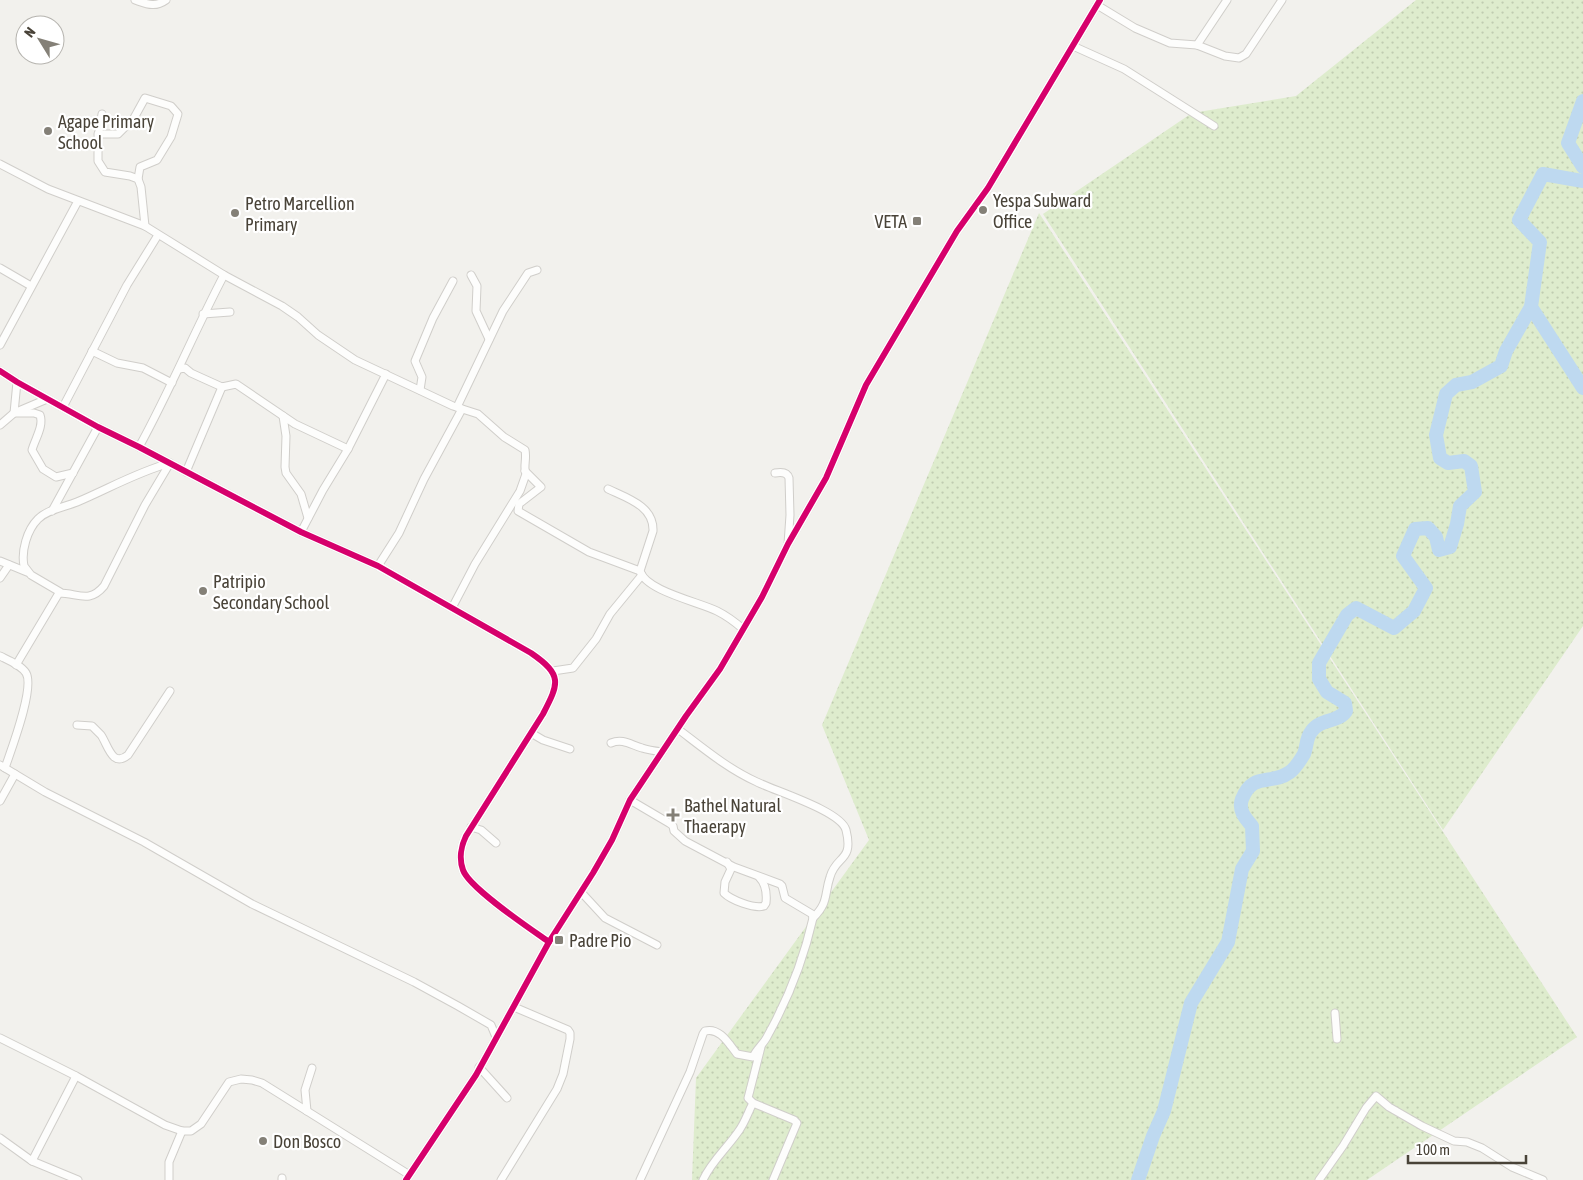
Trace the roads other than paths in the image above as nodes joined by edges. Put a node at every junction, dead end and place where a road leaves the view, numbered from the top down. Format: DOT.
graph roads {
  1 [pos="135,0"];
  2 [pos="166,0"];
  3 [pos="1227,0"];
  4 [pos="1282,0"];
  5 [pos="1099,3"];
  6 [pos="1197,45"];
  7 [pos="1073,46"];
  8 [pos="102,114"];
  9 [pos="1214,126"];
  10 [pos="98,134"];
  11 [pos="0,164"];
  12 [pos="138,179"];
  13 [pos="78,201"];
  14 [pos="145,226"];
  15 [pos="158,234"];
  16 [pos="0,268"];
  17 [pos="537,270"];
  18 [pos="224,275"];
  19 [pos="471,275"];
  20 [pos="453,282"];
  21 [pos="31,286"];
  22 [pos="230,312"];
  23 [pos="203,314"];
  24 [pos="489,339"];
  25 [pos="0,345"];
  26 [pos="92,352"];
  27 [pos="179,368"];
  28 [pos="0,371"];
  29 [pos="386,374"];
  30 [pos="17,382"];
  31 [pos="172,383"];
  32 [pos="222,387"];
  33 [pos="420,390"];
  34 [pos="47,399"];
  35 [pos="63,408"];
  36 [pos="459,408"];
  37 [pos="14,413"];
  38 [pos="284,416"];
  39 [pos="0,425"];
  40 [pos="98,427"];
  41 [pos="139,447"];
  42 [pos="348,449"];
  43 [pos="170,463"];
  44 [pos="524,471"];
  45 [pos="73,472"];
  46 [pos="186,472"];
  47 [pos="774,473"];
  48 [pos="608,489"];
  49 [pos="52,511"];
  50 [pos="308,518"];
  51 [pos="301,532"];
  52 [pos="788,544"];
  53 [pos="0,561"];
  54 [pos="10,565"];
  55 [pos="378,566"];
  56 [pos="28,572"];
  57 [pos="641,573"];
  58 [pos="0,578"];
  59 [pos="60,592"];
  60 [pos="452,608"];
  61 [pos="743,629"];
  62 [pos="0,656"];
  63 [pos="16,665"];
  64 [pos="553,672"];
  65 [pos="170,691"];
  66 [pos="77,725"];
  67 [pos="678,729"];
  68 [pos="531,733"];
  69 [pos="611,743"];
  70 [pos="570,749"];
  71 [pos="662,752"];
  72 [pos="2,766"];
  73 [pos="15,774"];
  74 [pos="630,800"];
  75 [pos="0,801"];
  76 [pos="471,827"];
  77 [pos="496,843"];
  78 [pos="726,862"];
  79 [pos="757,876"];
  80 [pos="581,892"];
  81 [pos="813,918"];
  82 [pos="550,942"];
  83 [pos="657,945"];
  84 [pos="514,1007"];
  85 [pos="1335,1013"];
  86 [pos="496,1037"];
  87 [pos="0,1038"];
  88 [pos="1337,1039"];
  89 [pos="761,1047"];
  90 [pos="479,1066"];
  91 [pos="312,1068"];
  92 [pos="76,1076"];
  93 [pos="507,1098"];
  94 [pos="753,1102"];
  95 [pos="307,1110"];
  96 [pos="182,1131"];
  97 [pos="0,1138"];
  98 [pos="32,1161"];
  99 [pos="407,1177"];
  100 [pos="74,1179"];
  101 [pos="169,1180"];
  102 [pos="501,1180"];
  103 [pos="640,1180"];
  104 [pos="703,1180"];
  105 [pos="773,1180"];
  106 [pos="1319,1180"];
  107 [pos="1543,1180"];
  1 -- 2 [label="street"];
  3 -- 6 [label="street"];
  4 -- 6 [label="street"];
  5 -- 6 [label="street"];
  5 -- 7 [label="street"];
  7 -- 9 [label="street"];
  7 -- 52 [label="street"];
  8 -- 10 [label="street"];
  10 -- 12 [label="street"];
  10 -- 12 [label="street"];
  11 -- 13 [label="street"];
  12 -- 14 [label="street"];
  13 -- 14 [label="street"];
  13 -- 21 [label="street"];
  14 -- 15 [label="street"];
  15 -- 18 [label="street"];
  15 -- 26 [label="street"];
  16 -- 21 [label="street"];
  17 -- 24 [label="street"];
  18 -- 23 [label="street"];
  18 -- 29 [label="street"];
  19 -- 24 [label="street"];
  20 -- 33 [label="street"];
  21 -- 25 [label="street"];
  22 -- 23 [label="street"];
  23 -- 27 [label="street"];
  24 -- 36 [label="street"];
  26 -- 31 [label="street"];
  26 -- 35 [label="street"];
  27 -- 31 [label="street"];
  27 -- 32 [label="street"];
  28 -- 30 [label="street"];
  29 -- 33 [label="street"];
  29 -- 42 [label="street"];
  30 -- 34 [label="street"];
  30 -- 37 [label="street"];
  31 -- 41 [label="street"];
  32 -- 38 [label="street"];
  32 -- 46 [label="street"];
  33 -- 36 [label="street"];
  34 -- 35 [label="street"];
  34 -- 37 [label="street"];
  35 -- 40 [label="street"];
  36 -- 44 [label="street"];
  36 -- 55 [label="street"];
  37 -- 39 [label="street"];
  37 -- 45 [label="street"];
  38 -- 42 [label="street"];
  38 -- 50 [label="street"];
  40 -- 41 [label="street"];
  40 -- 45 [label="street"];
  41 -- 43 [label="street"];
  42 -- 50 [label="street"];
  43 -- 46 [label="street"];
  43 -- 49 [label="street"];
  43 -- 59 [label="street"];
  44 -- 57 [label="street"];
  44 -- 60 [label="street"];
  45 -- 49 [label="street"];
  46 -- 51 [label="street"];
  47 -- 52 [label="street"];
  48 -- 57 [label="street"];
  49 -- 56 [label="street"];
  50 -- 51 [label="street"];
  51 -- 55 [label="street"];
  52 -- 61 [label="street"];
  53 -- 54 [label="street"];
  54 -- 56 [label="street"];
  54 -- 58 [label="street"];
  55 -- 60 [label="street"];
  56 -- 59 [label="street"];
  57 -- 61 [label="street"];
  57 -- 64 [label="street"];
  59 -- 63 [label="street"];
  60 -- 64 [label="street"];
  61 -- 67 [label="street"];
  62 -- 63 [label="street"];
  63 -- 72 [label="street"];
  64 -- 68 [label="street"];
  65 -- 66 [label="street"];
  67 -- 71 [label="street"];
  67 -- 81 [label="street"];
  68 -- 70 [label="street"];
  68 -- 76 [label="street"];
  69 -- 71 [label="street"];
  71 -- 74 [label="street"];
  72 -- 73 [label="street"];
  73 -- 75 [label="street"];
  73 -- 86 [label="street"];
  74 -- 78 [label="street"];
  74 -- 80 [label="street"];
  76 -- 77 [label="street"];
  76 -- 82 [label="street"];
  78 -- 79 [label="street"];
  78 -- 79 [label="street"];
  79 -- 81 [label="street"];
  80 -- 82 [label="street"];
  80 -- 83 [label="street"];
  81 -- 89 [label="street"];
  82 -- 84 [label="street"];
  84 -- 86 [label="street"];
  84 -- 102 [label="street"];
  85 -- 88 [label="street"];
  86 -- 90 [label="street"];
  87 -- 92 [label="street"];
  89 -- 94 [label="street"];
  89 -- 103 [label="street"];
  90 -- 93 [label="street"];
  90 -- 99 [label="street"];
  91 -- 95 [label="street"];
  92 -- 96 [label="street"];
  92 -- 98 [label="street"];
  94 -- 104 [label="street"];
  94 -- 105 [label="street"];
  95 -- 96 [label="street"];
  95 -- 99 [label="street"];
  96 -- 101 [label="street"];
  97 -- 98 [label="street"];
  98 -- 100 [label="street"];
  106 -- 107 [label="street"];
}
